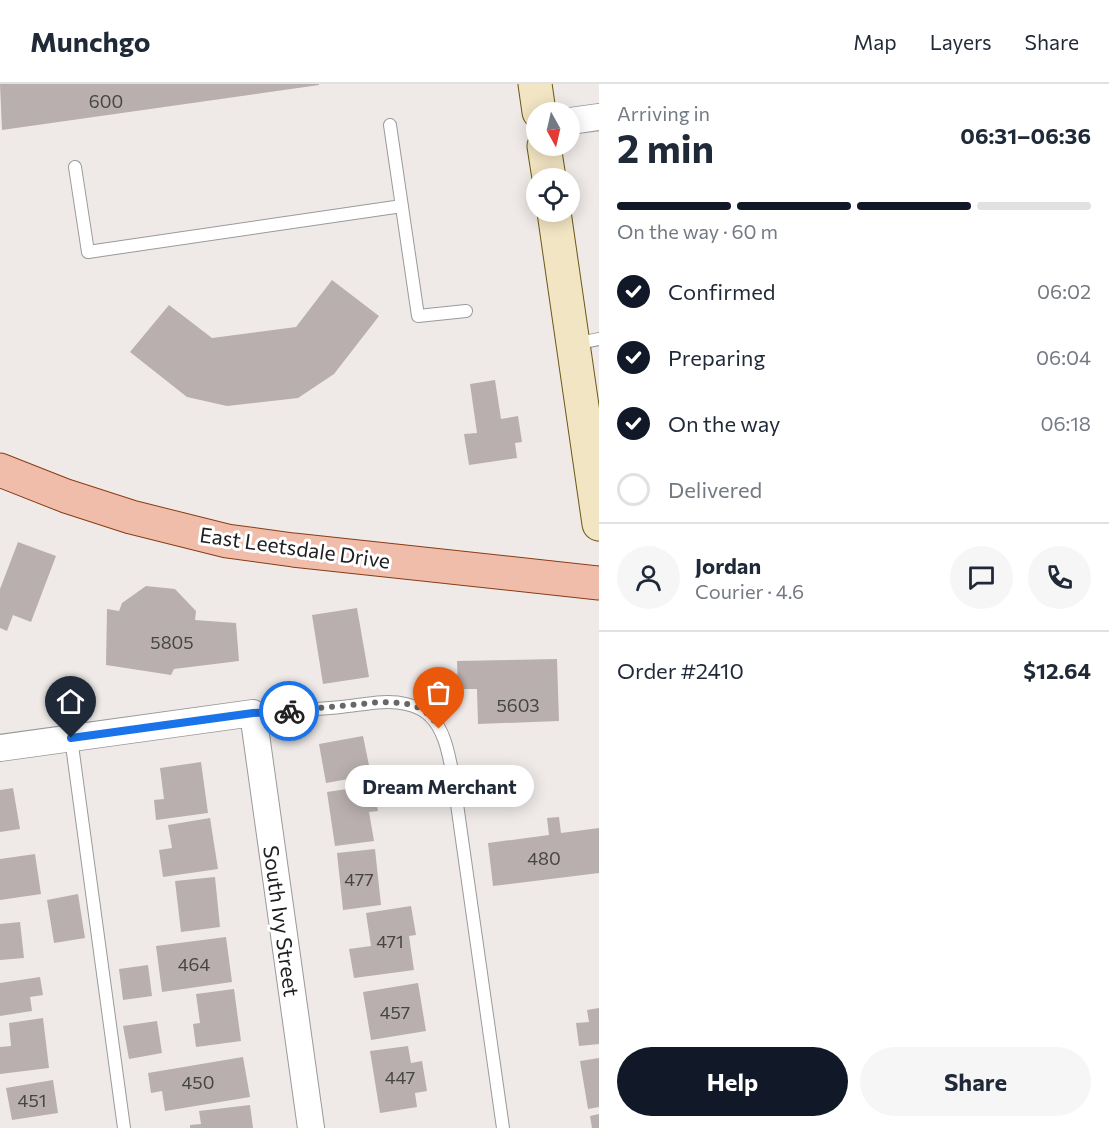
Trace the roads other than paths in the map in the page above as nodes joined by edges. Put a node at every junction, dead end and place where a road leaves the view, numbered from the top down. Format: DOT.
graph roads {
  1 [pos="535,84"];
  2 [pos="538,102"];
  3 [pos="599,117"];
  4 [pos="580,120"];
  5 [pos="390,125"];
  6 [pos="75,167"];
  7 [pos="402,206"];
  8 [pos="556,222"];
  9 [pos="466,311"];
  10 [pos="586,342"];
  11 [pos="0,470"];
  12 [pos="599,524"];
  13 [pos="599,583"];
  14 [pos="253,713"];
  15 [pos="71,738"];
  16 [pos="0,748"];
  17 [pos="124,1128"];
  18 [pos="311,1128"];
  19 [pos="503,1128"];
  1 -- 2 [label="main road"];
  3 -- 4 [label="street"];
  5 -- 7 [label="lane"];
  6 -- 7 [label="lane"];
  7 -- 9 [label="lane"];
  8 -- 10 [label="main road"];
  10 -- 12 [label="main road"];
  11 -- 13 [label="main road, East Leetsdale Drive"];
  14 -- 15 [label="street"];
  14 -- 18 [label="street, South Ivy Street"];
  14 -- 19 [label="lane"];
  15 -- 16 [label="street"];
  15 -- 17 [label="lane"];
}
